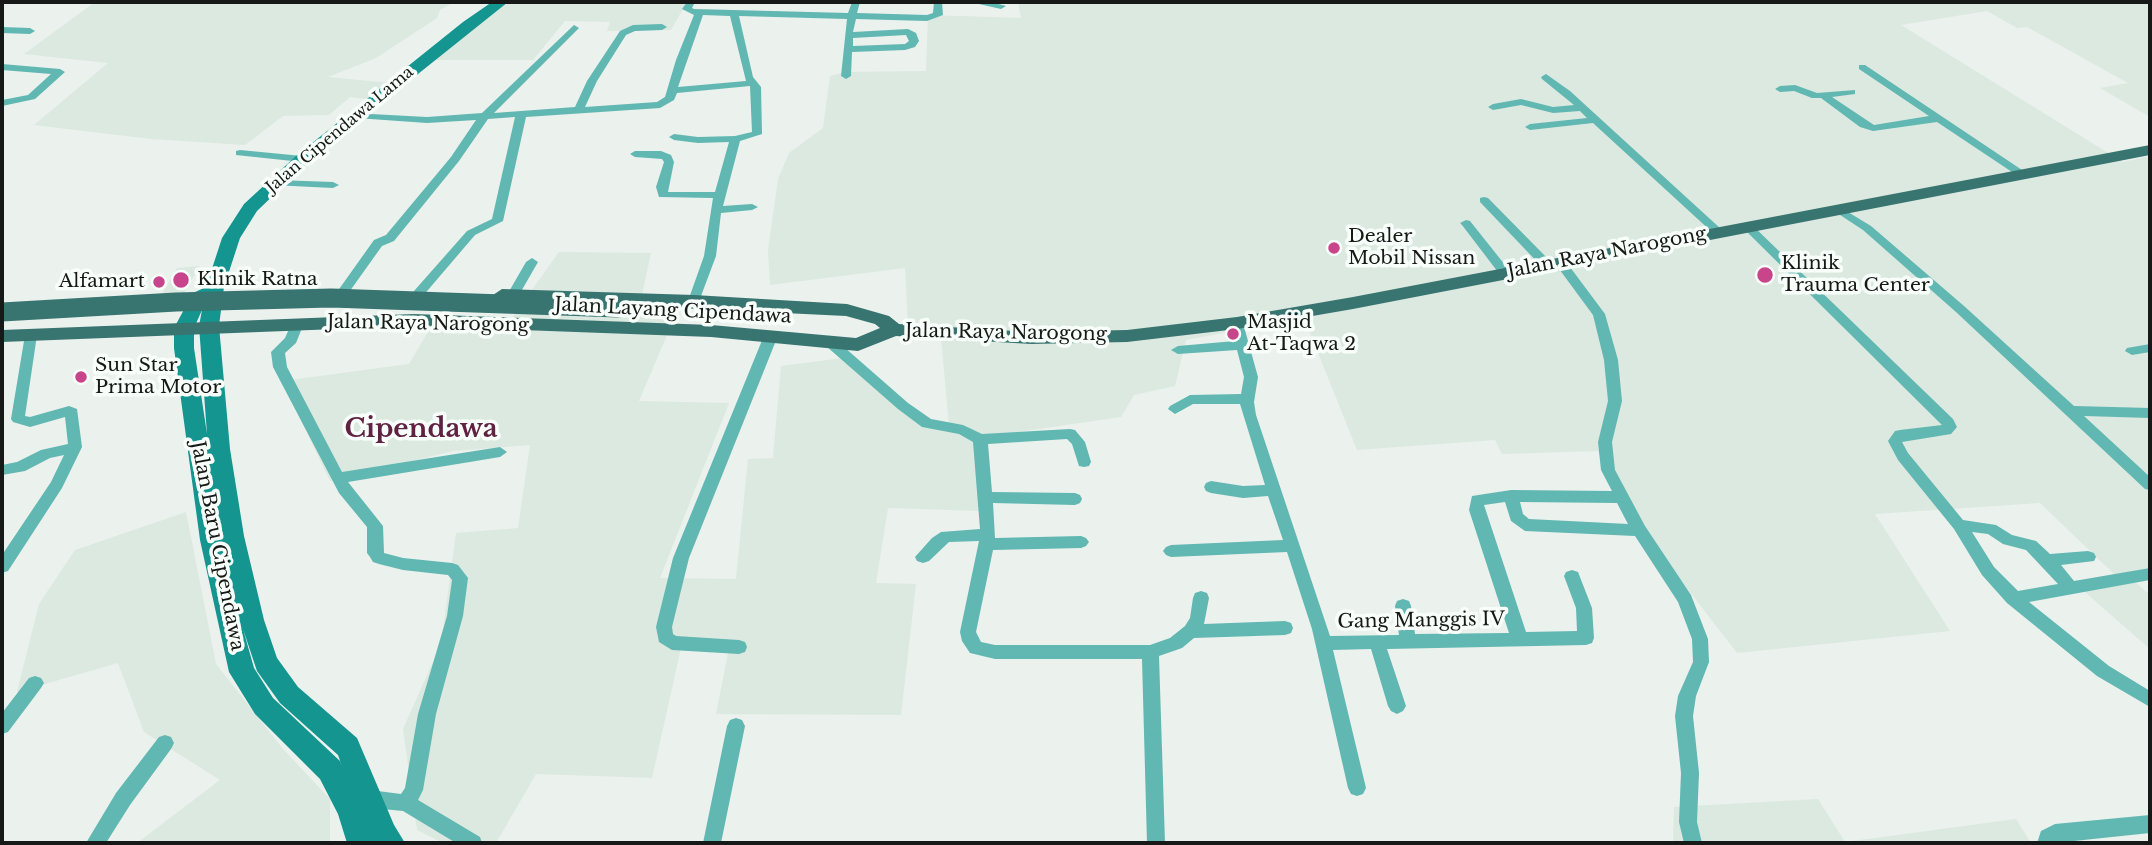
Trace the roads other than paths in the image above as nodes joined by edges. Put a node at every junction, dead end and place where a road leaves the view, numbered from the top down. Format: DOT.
graph roads {
  1 [pos="501,2"];
  2 [pos="691,2"];
  3 [pos="856,2"];
  4 [pos="884,2"];
  5 [pos="939,2"];
  6 [pos="975,2"];
  7 [pos="1001,6"];
  8 [pos="700,12"];
  9 [pos="734,13"];
  10 [pos="853,15"];
  11 [pos="884,16"];
  12 [pos="662,27"];
  13 [pos="573,28"];
  14 [pos="2,30"];
  15 [pos="30,31"];
  16 [pos="849,35"];
  17 [pos="848,49"];
  18 [pos="2,67"];
  19 [pos="1862,67"];
  20 [pos="846,76"];
  21 [pos="1546,77"];
  22 [pos="753,83"];
  23 [pos="1780,89"];
  24 [pos="673,90"];
  25 [pos="1851,92"];
  26 [pos="1823,95"];
  27 [pos="2,103"];
  28 [pos="1493,107"];
  29 [pos="1581,108"];
  30 [pos="579,109"];
  31 [pos="356,115"];
  32 [pos="521,116"];
  33 [pos="483,118"];
  34 [pos="1939,118"];
  35 [pos="1595,120"];
  36 [pos="1530,127"];
  37 [pos="674,137"];
  38 [pos="735,139"];
  39 [pos="2150,150"];
  40 [pos="240,153"];
  41 [pos="635,154"];
  42 [pos="302,159"];
  43 [pos="2022,174"];
  44 [pos="276,183"];
  45 [pos="333,185"];
  46 [pos="720,195"];
  47 [pos="1484,200"];
  48 [pos="752,208"];
  49 [pos="1838,209"];
  50 [pos="716,211"];
  51 [pos="1466,223"];
  52 [pos="1747,226"];
  53 [pos="1717,231"];
  54 [pos="532,262"];
  55 [pos="1554,263"];
  56 [pos="1505,273"];
  57 [pos="343,292"];
  58 [pos="418,294"];
  59 [pos="513,295"];
  60 [pos="694,301"];
  61 [pos="2,306"];
  62 [pos="202,308"];
  63 [pos="2,312"];
  64 [pos="615,313"];
  65 [pos="2,321"];
  66 [pos="331,322"];
  67 [pos="298,323"];
  68 [pos="1237,323"];
  69 [pos="2,329"];
  70 [pos="884,329"];
  71 [pos="31,335"];
  72 [pos="2,337"];
  73 [pos="770,338"];
  74 [pos="831,343"];
  75 [pos="1243,345"];
  76 [pos="2150,348"];
  77 [pos="1178,350"];
  78 [pos="2132,351"];
  79 [pos="1248,398"];
  80 [pos="1175,410"];
  81 [pos="2072,411"];
  82 [pos="2150,413"];
  83 [pos="980,439"];
  84 [pos="75,447"];
  85 [pos="500,452"];
  86 [pos="1084,462"];
  87 [pos="2,470"];
  88 [pos="338,478"];
  89 [pos="2150,485"];
  90 [pos="1211,487"];
  91 [pos="1273,490"];
  92 [pos="987,496"];
  93 [pos="1511,496"];
  94 [pos="1620,497"];
  95 [pos="1075,499"];
  96 [pos="1959,525"];
  97 [pos="1639,530"];
  98 [pos="988,540"];
  99 [pos="1081,542"];
  100 [pos="1291,546"];
  101 [pos="8,549"];
  102 [pos="1171,551"];
  103 [pos="923,557"];
  104 [pos="2088,557"];
  105 [pos="2047,560"];
  106 [pos="2,567"];
  107 [pos="2150,574"];
  108 [pos="1572,576"];
  109 [pos="2072,589"];
  110 [pos="1201,598"];
  111 [pos="2013,598"];
  112 [pos="1403,606"];
  113 [pos="1285,628"];
  114 [pos="1191,631"];
  115 [pos="1520,640"];
  116 [pos="1408,642"];
  117 [pos="1323,643"];
  118 [pos="1377,643"];
  119 [pos="739,647"];
  120 [pos="1150,652"];
  121 [pos="35,683"];
  122 [pos="2150,700"];
  123 [pos="1397,706"];
  124 [pos="2,726"];
  125 [pos="736,726"];
  126 [pos="165,743"];
  127 [pos="1357,788"];
  128 [pos="406,803"];
  129 [pos="361,805"];
  130 [pos="2150,824"];
  131 [pos="95,843"];
  132 [pos="362,843"];
  133 [pos="391,843"];
  134 [pos="473,843"];
  135 [pos="712,843"];
  136 [pos="1156,843"];
  137 [pos="1693,843"];
  138 [pos="2046,843"];
  1 -- 31 [label="main road, Jalan Cipendawa Lama"];
  2 -- 8 [label="street"];
  3 -- 10 [label="street"];
  4 -- 11 [label="street"];
  5 -- 11 [label="street"];
  6 -- 7 [label="street"];
  8 -- 9 [label="street"];
  8 -- 24 [label="street"];
  9 -- 10 [label="street"];
  9 -- 22 [label="street"];
  10 -- 11 [label="street"];
  10 -- 16 [label="street"];
  12 -- 30 [label="street"];
  13 -- 33 [label="street"];
  14 -- 15 [label="street"];
  16 -- 17 [label="street"];
  16 -- 17 [label="street"];
  17 -- 20 [label="street"];
  18 -- 27 [label="street"];
  19 -- 34 [label="street"];
  21 -- 29 [label="street"];
  22 -- 24 [label="street"];
  22 -- 38 [label="street"];
  23 -- 26 [label="street"];
  24 -- 30 [label="street"];
  25 -- 26 [label="street"];
  26 -- 34 [label="street"];
  28 -- 29 [label="street"];
  29 -- 35 [label="street"];
  30 -- 32 [label="street"];
  31 -- 33 [label="street"];
  31 -- 42 [label="main road, Jalan Cipendawa Lama"];
  32 -- 33 [label="street"];
  32 -- 58 [label="street"];
  33 -- 57 [label="street"];
  34 -- 43 [label="street"];
  35 -- 36 [label="street"];
  35 -- 53 [label="street"];
  37 -- 38 [label="street"];
  38 -- 46 [label="street"];
  39 -- 43 [label="main road, Jalan Raya Narogong"];
  40 -- 42 [label="street"];
  41 -- 46 [label="street"];
  42 -- 44 [label="main road, Jalan Cipendawa Lama"];
  43 -- 49 [label="main road, Jalan Raya Narogong"];
  44 -- 45 [label="street"];
  44 -- 62 [label="main road, Jalan Cipendawa Lama"];
  46 -- 50 [label="street"];
  47 -- 55 [label="street"];
  48 -- 50 [label="street"];
  49 -- 52 [label="main road, Jalan Raya Narogong"];
  49 -- 81 [label="street"];
  50 -- 60 [label="street"];
  51 -- 56 [label="street"];
  52 -- 53 [label="main road, Jalan Raya Narogong"];
  52 -- 96 [label="street"];
  53 -- 55 [label="main road, Jalan Raya Narogong"];
  54 -- 59 [label="street"];
  55 -- 56 [label="main road, Jalan Raya Narogong"];
  55 -- 94 [label="street"];
  56 -- 68 [label="main road, Jalan Raya Narogong"];
  57 -- 58 [label="main road, Jalan Raya Narogong"];
  57 -- 62 [label="main road, Jalan Raya Narogong"];
  58 -- 59 [label="main road, Jalan Raya Narogong"];
  59 -- 60 [label="main road, Jalan Raya Narogong"];
  60 -- 70 [label="main road, Jalan Raya Narogong"];
  61 -- 62 [label="main road, Jalan Raya Narogong"];
  62 -- 66 [label="main road"];
  62 -- 67 [label="main road, Jalan Raya Narogong"];
  62 -- 69 [label="main road"];
  62 -- 71 [label="main road, Jalan Raya Narogong"];
  62 -- 129 [label="main road, Jalan Baru Cipendawa"];
  63 -- 64 [label="main road, Jalan Layang Cipendawa, bridge"];
  64 -- 65 [label="main road, Jalan Layang Cipendawa"];
  64 -- 70 [label="main road, Jalan Layang Cipendawa"];
  66 -- 67 [label="main road, Jalan Raya Narogong"];
  66 -- 73 [label="main road, Jalan Raya Narogong"];
  67 -- 88 [label="street"];
  68 -- 70 [label="main road, Jalan Raya Narogong"];
  68 -- 75 [label="street"];
  70 -- 74 [label="main road, Jalan Raya Narogong"];
  71 -- 72 [label="main road, Jalan Raya Narogong"];
  71 -- 84 [label="street"];
  73 -- 74 [label="main road, Jalan Raya Narogong"];
  73 -- 119 [label="street"];
  74 -- 83 [label="street"];
  75 -- 77 [label="street"];
  75 -- 79 [label="street"];
  76 -- 78 [label="street"];
  79 -- 80 [label="street"];
  79 -- 91 [label="street"];
  81 -- 82 [label="street"];
  81 -- 89 [label="street"];
  83 -- 86 [label="street"];
  83 -- 92 [label="street"];
  84 -- 87 [label="street"];
  84 -- 101 [label="street"];
  85 -- 88 [label="street"];
  88 -- 128 [label="street"];
  90 -- 91 [label="street"];
  91 -- 100 [label="street"];
  92 -- 95 [label="street"];
  92 -- 98 [label="street"];
  93 -- 94 [label="street, Gang Manggis IV"];
  93 -- 97 [label="street"];
  93 -- 115 [label="street, Gang Manggis IV"];
  94 -- 97 [label="street"];
  96 -- 105 [label="street"];
  96 -- 111 [label="street"];
  97 -- 137 [label="street"];
  98 -- 99 [label="street"];
  98 -- 103 [label="street"];
  98 -- 120 [label="street"];
  100 -- 102 [label="street"];
  100 -- 117 [label="street"];
  101 -- 106 [label="street"];
  104 -- 105 [label="street"];
  105 -- 109 [label="street"];
  107 -- 109 [label="street"];
  108 -- 115 [label="street, Gang Manggis IV"];
  109 -- 111 [label="street"];
  110 -- 114 [label="street"];
  111 -- 122 [label="street"];
  112 -- 116 [label="street"];
  113 -- 114 [label="street"];
  114 -- 120 [label="street"];
  115 -- 116 [label="street, Gang Manggis IV"];
  116 -- 118 [label="street, Gang Manggis IV"];
  117 -- 118 [label="street, Gang Manggis IV"];
  117 -- 127 [label="street"];
  118 -- 123 [label="street"];
  120 -- 136 [label="street"];
  121 -- 124 [label="street"];
  125 -- 135 [label="street"];
  126 -- 131 [label="street"];
  128 -- 129 [label="street"];
  128 -- 134 [label="street"];
  129 -- 132 [label="main road, Jalan Baru Cipendawa"];
  129 -- 133 [label="main road, Jalan Baru Cipendawa"];
  130 -- 138 [label="street"];
}
